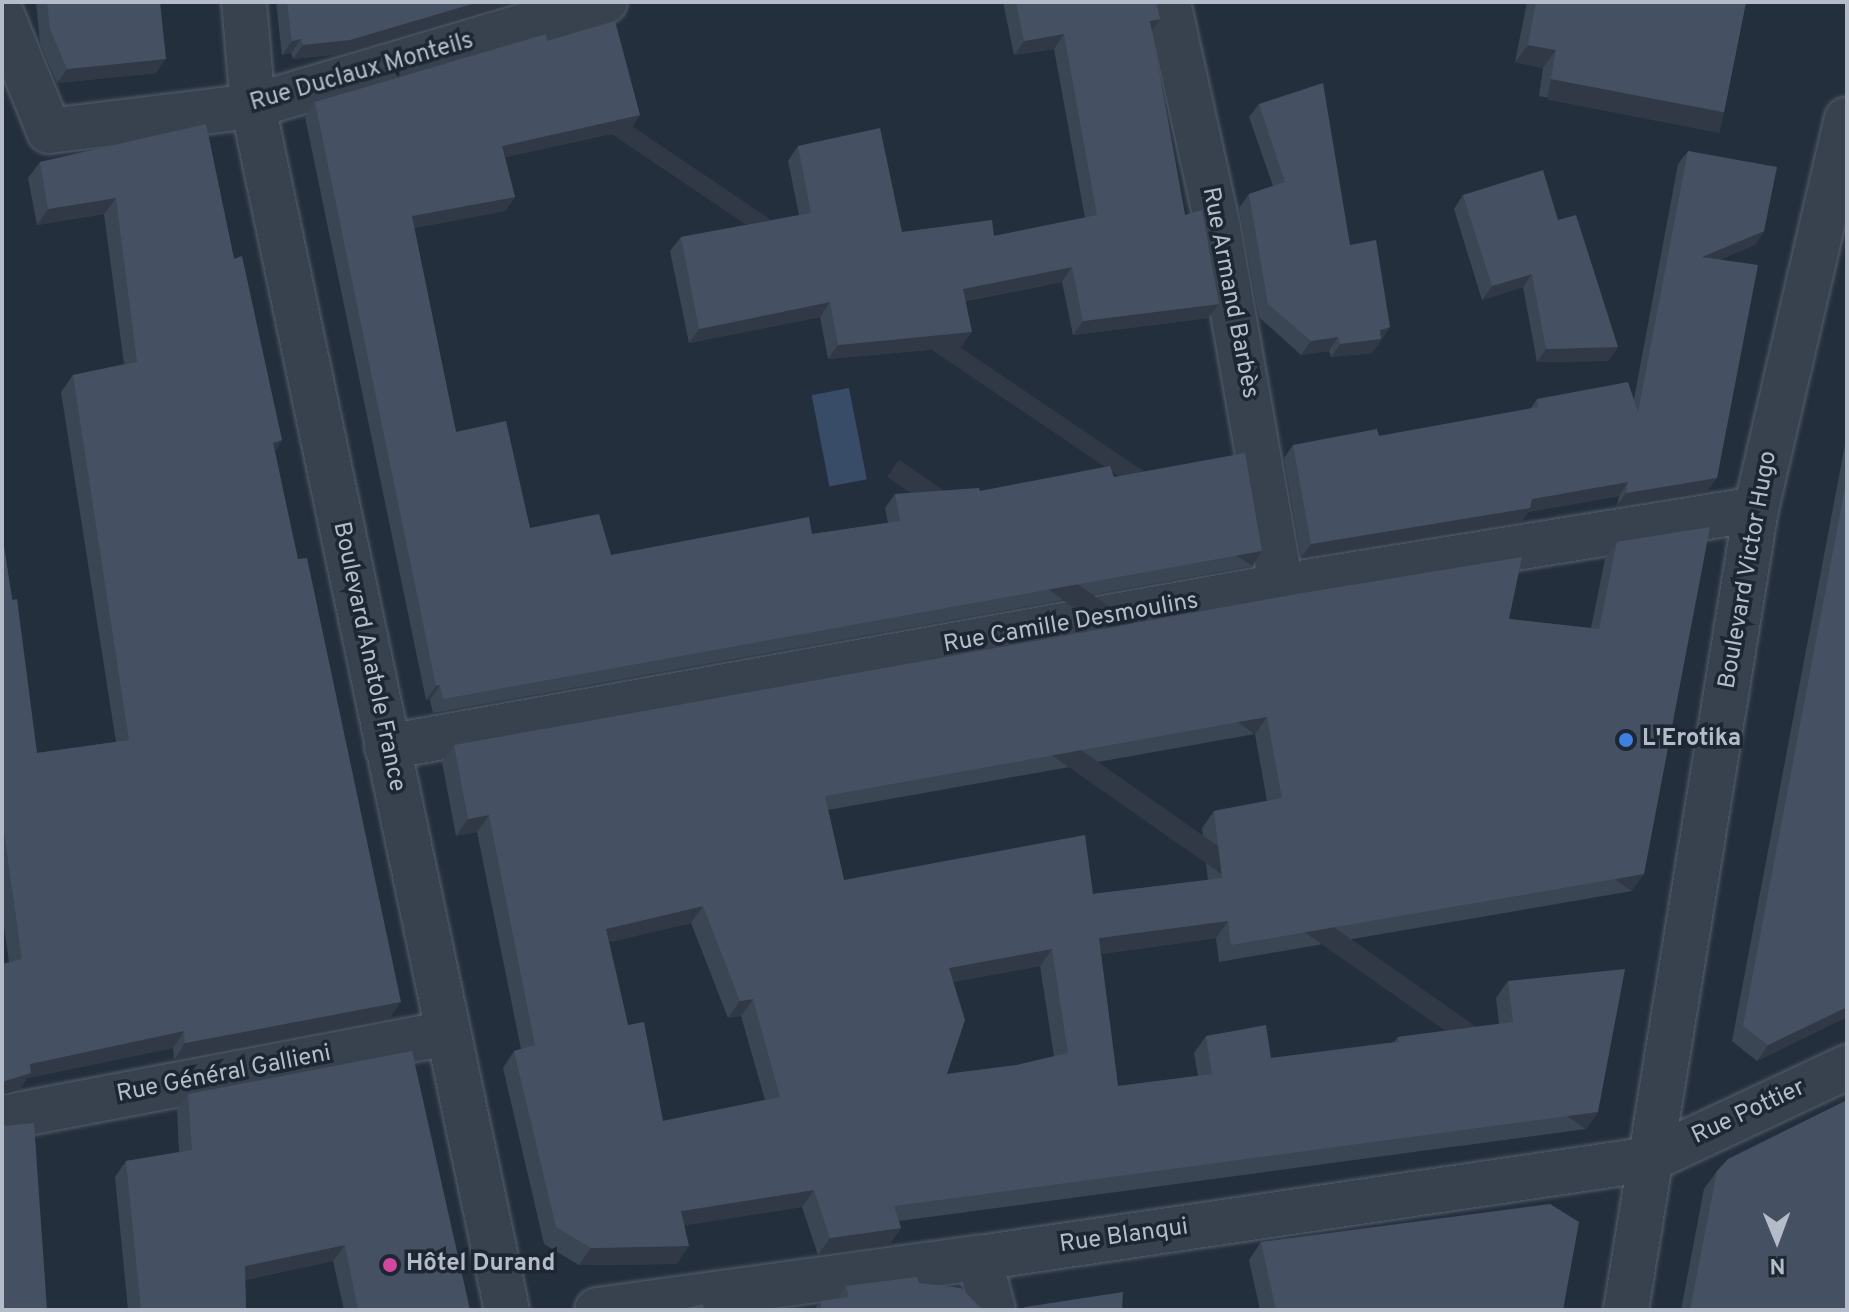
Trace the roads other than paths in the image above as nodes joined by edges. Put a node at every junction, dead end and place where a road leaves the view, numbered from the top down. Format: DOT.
graph roads {
  1 [pos="244,2"];
  2 [pos="605,2"];
  3 [pos="1168,2"];
  4 [pos="2,15"];
  5 [pos="253,106"];
  6 [pos="1847,119"];
  7 [pos="1756,509"];
  8 [pos="1281,586"];
  9 [pos="387,747"];
  10 [pos="446,1033"];
  11 [pos="1847,1067"];
  12 [pos="2,1118"];
  13 [pos="1651,1159"];
  14 [pos="979,1258"];
  15 [pos="507,1310"];
  16 [pos="597,1310"];
  17 [pos="993,1310"];
  18 [pos="1626,1310"];
  1 -- 5 [label="street, Boulevard Anatole France"];
  2 -- 5 [label="street, Rue Duclaux Monteils"];
  3 -- 8 [label="street, Rue Armand Barbès"];
  4 -- 5 [label="street, Rue Duclaux Monteils"];
  5 -- 9 [label="street, Boulevard Anatole France"];
  6 -- 7 [label="street, Boulevard Victor Hugo"];
  7 -- 8 [label="street, Rue Camille Desmoulins"];
  7 -- 13 [label="street, Boulevard Victor Hugo"];
  8 -- 9 [label="street, Rue Camille Desmoulins"];
  9 -- 10 [label="street, Boulevard Anatole France"];
  10 -- 12 [label="street, Rue Général Gallieni"];
  10 -- 15 [label="street, Boulevard Anatole France"];
  11 -- 13 [label="street, Rue Pottier"];
  13 -- 14 [label="street, Rue Blanqui"];
  13 -- 18 [label="street, Boulevard Victor Hugo"];
  14 -- 16 [label="street, Rue Blanqui"];
  14 -- 17 [label="street"];
}
